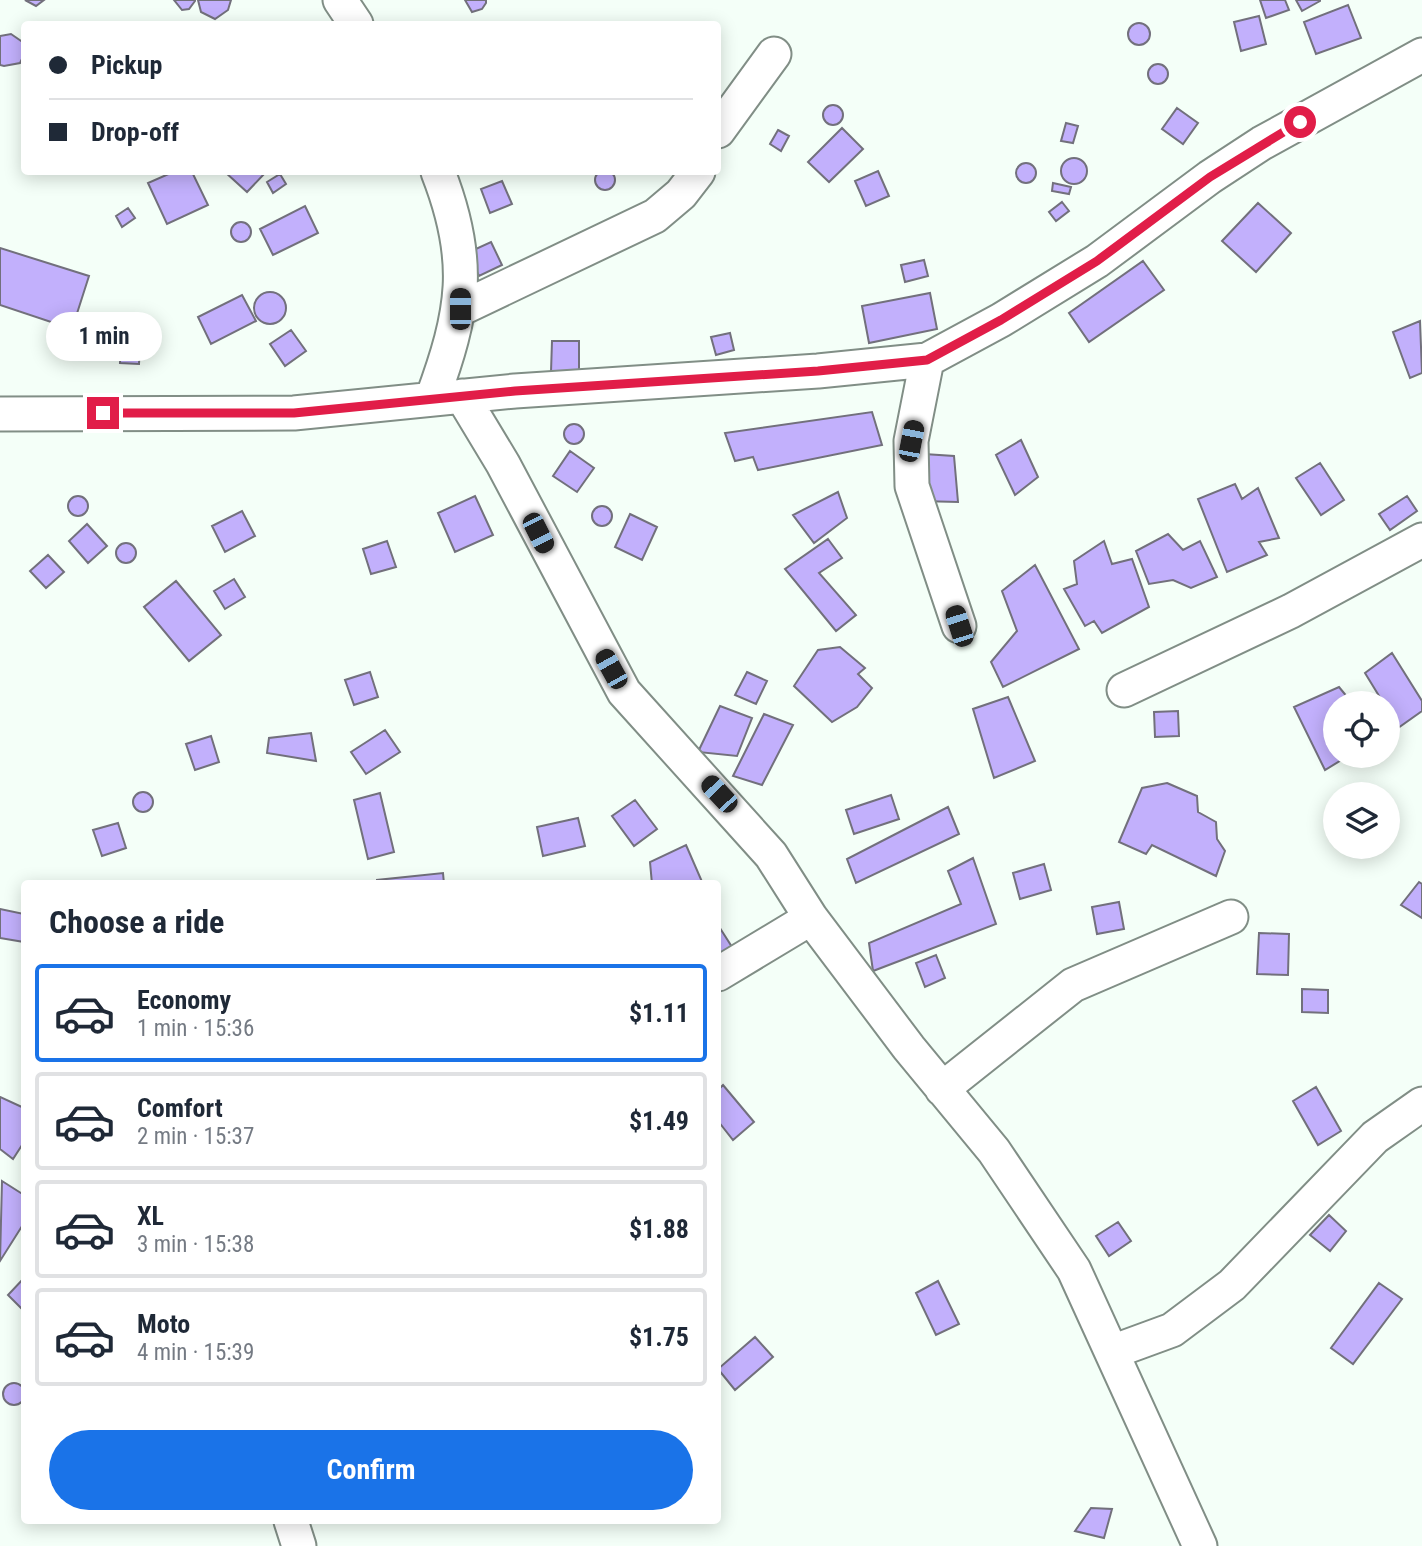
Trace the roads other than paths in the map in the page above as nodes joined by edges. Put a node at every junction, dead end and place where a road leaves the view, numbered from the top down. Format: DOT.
graph roads {
  1 [pos="340,0"];
  2 [pos="354,21"];
  3 [pos="774,54"];
  4 [pos="1422,55"];
  5 [pos="721,127"];
  6 [pos="439,175"];
  7 [pos="696,175"];
  8 [pos="460,309"];
  9 [pos="927,360"];
  10 [pos="447,398"];
  11 [pos="0,414"];
  12 [pos="1422,540"];
  13 [pos="959,626"];
  14 [pos="1124,690"];
  15 [pos="1231,917"];
  16 [pos="811,918"];
  17 [pos="721,972"];
  18 [pos="942,1089"];
  19 [pos="1422,1104"];
  20 [pos="1112,1352"];
  21 [pos="292,1524"];
  22 [pos="299,1546"];
  23 [pos="1200,1546"];
  1 -- 2 [label="street"];
  3 -- 5 [label="street"];
  4 -- 9 [label="street"];
  6 -- 8 [label="street"];
  7 -- 8 [label="street"];
  8 -- 10 [label="street"];
  9 -- 10 [label="street"];
  9 -- 13 [label="street"];
  10 -- 11 [label="street"];
  10 -- 16 [label="street"];
  12 -- 14 [label="street"];
  15 -- 18 [label="street"];
  16 -- 17 [label="street"];
  16 -- 18 [label="street"];
  18 -- 20 [label="street"];
  19 -- 20 [label="street"];
  20 -- 23 [label="street"];
  21 -- 22 [label="street"];
}
